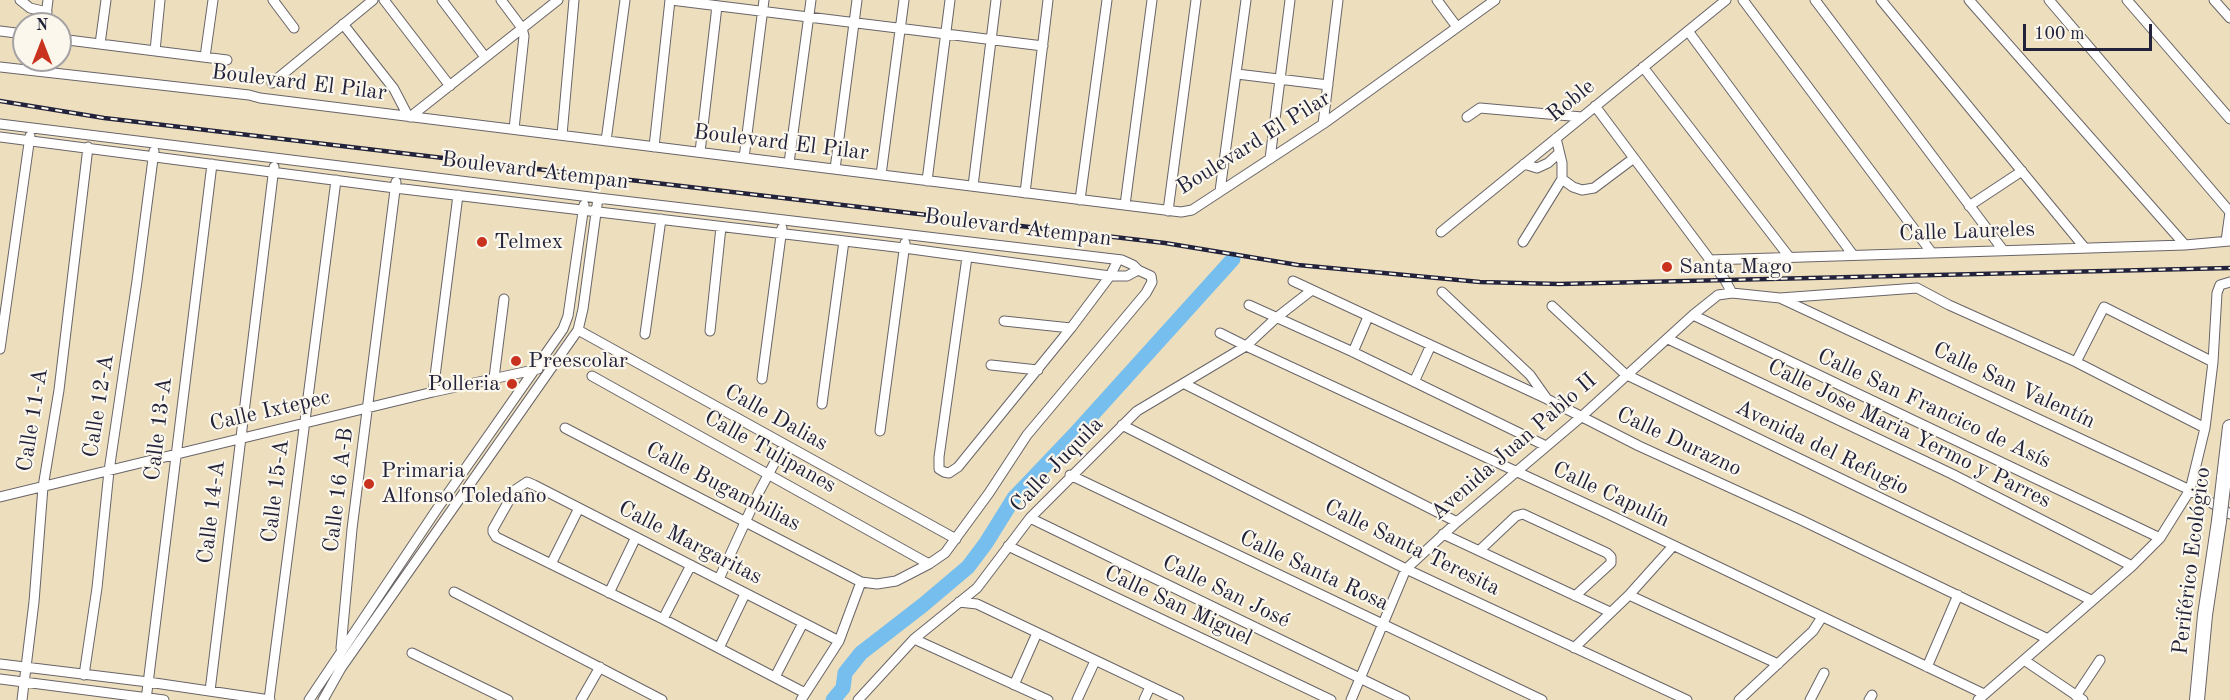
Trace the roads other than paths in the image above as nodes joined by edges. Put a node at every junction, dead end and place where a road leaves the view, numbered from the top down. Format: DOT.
graph roads {
  1 [pos="20,0"];
  2 [pos="48,0"];
  3 [pos="106,0"];
  4 [pos="160,0"];
  5 [pos="213,0"];
  6 [pos="273,0"];
  7 [pos="373,0"];
  8 [pos="384,0"];
  9 [pos="442,0"];
  10 [pos="501,0"];
  11 [pos="558,0"];
  12 [pos="574,0"];
  13 [pos="625,0"];
  14 [pos="670,0"];
  15 [pos="765,0"];
  16 [pos="811,0"];
  17 [pos="856,0"];
  18 [pos="904,0"];
  19 [pos="950,0"];
  20 [pos="996,0"];
  21 [pos="1048,0"];
  22 [pos="1107,0"];
  23 [pos="1152,0"];
  24 [pos="1196,0"];
  25 [pos="1246,0"];
  26 [pos="1290,0"];
  27 [pos="1338,0"];
  28 [pos="1437,0"];
  29 [pos="1495,0"];
  30 [pos="1726,0"];
  31 [pos="1743,0"];
  32 [pos="1815,0"];
  33 [pos="1881,0"];
  34 [pos="1969,0"];
  35 [pos="2049,0"];
  36 [pos="2127,0"];
  37 [pos="2214,0"];
  38 [pos="717,6"];
  39 [pos="47,12"];
  40 [pos="763,12"];
  41 [pos="809,17"];
  42 [pos="2230,18"];
  43 [pos="854,23"];
  44 [pos="343,24"];
  45 [pos="1457,27"];
  46 [pos="294,28"];
  47 [pos="522,28"];
  48 [pos="900,28"];
  49 [pos="1688,31"];
  50 [pos="945,34"];
  51 [pos="72,40"];
  52 [pos="991,40"];
  53 [pos="100,44"];
  54 [pos="1042,46"];
  55 [pos="154,51"];
  56 [pos="205,57"];
  57 [pos="485,57"];
  58 [pos="227,60"];
  59 [pos="0,67"];
  60 [pos="1643,68"];
  61 [pos="1237,74"];
  62 [pos="1280,79"];
  63 [pos="272,83"];
  64 [pos="1328,85"];
  65 [pos="450,86"];
  66 [pos="1595,106"];
  67 [pos="409,116"];
  68 [pos="1467,117"];
  69 [pos="1582,117"];
  70 [pos="2230,119"];
  71 [pos="0,124"];
  72 [pos="1323,124"];
  73 [pos="32,128"];
  74 [pos="514,129"];
  75 [pos="562,135"];
  76 [pos="0,137"];
  77 [pos="1556,138"];
  78 [pos="29,140"];
  79 [pos="606,141"];
  80 [pos="155,142"];
  81 [pos="88,147"];
  82 [pos="654,147"];
  83 [pos="700,152"];
  84 [pos="1559,153"];
  85 [pos="153,156"];
  86 [pos="275,158"];
  87 [pos="744,158"];
  88 [pos="1634,158"];
  89 [pos="1270,159"];
  90 [pos="789,163"];
  91 [pos="212,164"];
  92 [pos="1524,164"];
  93 [pos="835,169"];
  94 [pos="274,171"];
  95 [pos="2022,171"];
  96 [pos="397,174"];
  97 [pos="881,175"];
  98 [pos="1562,178"];
  99 [pos="336,180"];
  100 [pos="927,181"];
  101 [pos="973,186"];
  102 [pos="395,188"];
  103 [pos="1220,191"];
  104 [pos="1025,193"];
  105 [pos="458,195"];
  106 [pos="585,197"];
  107 [pos="598,198"];
  108 [pos="1080,200"];
  109 [pos="1125,205"];
  110 [pos="1969,206"];
  111 [pos="583,210"];
  112 [pos="1168,211"];
  113 [pos="596,212"];
  114 [pos="2230,212"];
  115 [pos="661,219"];
  116 [pos="783,220"];
  117 [pos="721,226"];
  118 [pos="1441,232"];
  119 [pos="781,233"];
  120 [pos="906,235"];
  121 [pos="2228,241"];
  122 [pos="844,242"];
  123 [pos="1523,242"];
  124 [pos="2185,245"];
  125 [pos="2084,247"];
  126 [pos="904,249"];
  127 [pos="2003,250"];
  128 [pos="1932,253"];
  129 [pos="1853,255"];
  130 [pos="967,257"];
  131 [pos="1790,258"];
  132 [pos="1118,260"];
  133 [pos="1709,260"];
  134 [pos="1138,270"];
  135 [pos="1110,276"];
  136 [pos="1293,281"];
  137 [pos="2230,282"];
  138 [pos="1312,290"];
  139 [pos="1442,292"];
  140 [pos="1732,293"];
  141 [pos="1780,298"];
  142 [pos="504,299"];
  143 [pos="1249,305"];
  144 [pos="1552,306"];
  145 [pos="1693,315"];
  146 [pos="1368,317"];
  147 [pos="1276,318"];
  148 [pos="1004,321"];
  149 [pos="1071,328"];
  150 [pos="578,330"];
  151 [pos="710,331"];
  152 [pos="1220,333"];
  153 [pos="645,334"];
  154 [pos="1668,339"];
  155 [pos="1431,345"];
  156 [pos="1246,346"];
  157 [pos="0,349"];
  158 [pos="1353,352"];
  159 [pos="2076,362"];
  160 [pos="2213,362"];
  161 [pos="991,365"];
  162 [pos="550,368"];
  163 [pos="535,369"];
  164 [pos="1038,370"];
  165 [pos="1625,374"];
  166 [pos="592,376"];
  167 [pos="494,378"];
  168 [pos="762,379"];
  169 [pos="1414,382"];
  170 [pos="1185,384"];
  171 [pos="433,392"];
  172 [pos="1547,399"];
  173 [pos="822,404"];
  174 [pos="368,408"];
  175 [pos="1581,417"];
  176 [pos="304,423"];
  177 [pos="1122,425"];
  178 [pos="565,428"];
  179 [pos="2205,428"];
  180 [pos="2230,428"];
  181 [pos="880,431"];
  182 [pos="240,438"];
  183 [pos="784,445"];
  184 [pos="1546,446"];
  185 [pos="176,454"];
  186 [pos="109,471"];
  187 [pos="1516,472"];
  188 [pos="769,473"];
  189 [pos="1070,475"];
  190 [pos="43,487"];
  191 [pos="2190,490"];
  192 [pos="0,497"];
  193 [pos="579,508"];
  194 [pos="2225,517"];
  195 [pos="1030,518"];
  196 [pos="746,520"];
  197 [pos="1457,522"];
  198 [pos="1443,534"];
  199 [pos="636,537"];
  200 [pos="2160,538"];
  201 [pos="956,540"];
  202 [pos="1008,546"];
  203 [pos="1672,546"];
  204 [pos="1480,550"];
  205 [pos="551,564"];
  206 [pos="929,564"];
  207 [pos="691,565"];
  208 [pos="2132,566"];
  209 [pos="1406,569"];
  210 [pos="719,579"];
  211 [pos="861,582"];
  212 [pos="977,588"];
  213 [pos="454,592"];
  214 [pos="609,592"];
  215 [pos="746,594"];
  216 [pos="1629,595"];
  217 [pos="1958,595"];
  218 [pos="1575,596"];
  219 [pos="2091,600"];
  220 [pos="959,602"];
  221 [pos="978,604"];
  222 [pos="1610,612"];
  223 [pos="2205,615"];
  224 [pos="1822,617"];
  225 [pos="663,619"];
  226 [pos="803,623"];
  227 [pos="1381,624"];
  228 [pos="1037,633"];
  229 [pos="914,639"];
  230 [pos="2048,639"];
  231 [pos="839,641"];
  232 [pos="719,648"];
  233 [pos="1574,648"];
  234 [pos="341,651"];
  235 [pos="412,653"];
  236 [pos="2024,660"];
  237 [pos="2100,660"];
  238 [pos="1095,661"];
  239 [pos="0,664"];
  240 [pos="1778,664"];
  241 [pos="26,668"];
  242 [pos="341,668"];
  243 [pos="600,668"];
  244 [pos="1928,668"];
  245 [pos="1824,673"];
  246 [pos="84,675"];
  247 [pos="775,677"];
  248 [pos="0,679"];
  249 [pos="1359,679"];
  250 [pos="24,682"];
  251 [pos="148,682"];
  252 [pos="1014,685"];
  253 [pos="1150,687"];
  254 [pos="82,689"];
  255 [pos="210,691"];
  256 [pos="803,697"];
  257 [pos="1981,697"];
  258 [pos="860,698"];
  259 [pos="2079,698"];
  260 [pos="146,699"];
  261 [pos="22,700"];
  262 [pos="81,700"];
  263 [pos="164,700"];
  264 [pos="269,700"];
  265 [pos="309,700"];
  266 [pos="323,700"];
  267 [pos="508,700"];
  268 [pos="581,700"];
  269 [pos="662,700"];
  270 [pos="872,700"];
  271 [pos="1048,700"];
  272 [pos="1077,700"];
  273 [pos="1144,700"];
  274 [pos="1179,700"];
  275 [pos="1331,700"];
  276 [pos="1352,700"];
  277 [pos="1405,700"];
  278 [pos="1542,700"];
  279 [pos="1688,700"];
  280 [pos="1739,700"];
  281 [pos="1810,700"];
  282 [pos="2187,700"];
  283 [pos="2197,700"];
  1 -- 39 [label="street"];
  2 -- 39 [label="street"];
  3 -- 53 [label="street"];
  4 -- 55 [label="street"];
  5 -- 56 [label="street"];
  6 -- 46 [label="street"];
  7 -- 44 [label="street"];
  8 -- 65 [label="street"];
  9 -- 57 [label="street"];
  10 -- 47 [label="street"];
  11 -- 47 [label="street"];
  12 -- 75 [label="street"];
  13 -- 79 [label="street"];
  14 -- 38 [label="street"];
  14 -- 82 [label="street"];
  15 -- 40 [label="street"];
  16 -- 41 [label="street"];
  17 -- 43 [label="street"];
  18 -- 48 [label="street"];
  19 -- 50 [label="street"];
  20 -- 52 [label="street"];
  21 -- 54 [label="street"];
  22 -- 108 [label="street"];
  23 -- 109 [label="street"];
  24 -- 112 [label="street"];
  25 -- 61 [label="street"];
  26 -- 62 [label="street"];
  27 -- 64 [label="street"];
  28 -- 45 [label="street"];
  29 -- 45 [label="street, Boulevard El Pilar"];
  30 -- 49 [label="street, Roble"];
  31 -- 128 [label="street"];
  32 -- 110 [label="street"];
  33 -- 95 [label="street"];
  34 -- 124 [label="street"];
  35 -- 114 [label="street"];
  36 -- 70 [label="street"];
  37 -- 42 [label="street"];
  38 -- 40 [label="street"];
  38 -- 83 [label="street"];
  40 -- 41 [label="street"];
  40 -- 87 [label="street"];
  41 -- 43 [label="street"];
  41 -- 90 [label="street"];
  43 -- 48 [label="street"];
  43 -- 93 [label="street"];
  44 -- 63 [label="street"];
  44 -- 67 [label="street"];
  45 -- 72 [label="street, Boulevard El Pilar"];
  47 -- 57 [label="street"];
  47 -- 74 [label="street"];
  48 -- 50 [label="street"];
  48 -- 97 [label="street"];
  49 -- 60 [label="street, Roble"];
  49 -- 129 [label="street"];
  50 -- 52 [label="street"];
  50 -- 100 [label="street"];
  51 -- 53 [label="street"];
  52 -- 54 [label="street"];
  52 -- 101 [label="street"];
  53 -- 55 [label="street"];
  54 -- 104 [label="street"];
  55 -- 56 [label="street"];
  56 -- 58 [label="street"];
  57 -- 65 [label="street"];
  59 -- 67 [label="street, Boulevard El Pilar"];
  60 -- 66 [label="street, Roble"];
  60 -- 131 [label="street"];
  61 -- 62 [label="street"];
  61 -- 103 [label="street"];
  62 -- 64 [label="street"];
  62 -- 89 [label="street"];
  64 -- 72 [label="street"];
  65 -- 67 [label="street"];
  66 -- 69 [label="street, Roble"];
  66 -- 88 [label="street"];
  67 -- 74 [label="street, Boulevard El Pilar"];
  68 -- 69 [label="street"];
  69 -- 77 [label="street, Roble"];
  71 -- 73 [label="street, Boulevard Atempan"];
  72 -- 89 [label="street, Boulevard El Pilar"];
  73 -- 78 [label="street"];
  73 -- 80 [label="street, Boulevard Atempan"];
  74 -- 75 [label="street, Boulevard El Pilar"];
  75 -- 79 [label="street, Boulevard El Pilar"];
  76 -- 78 [label="street, Boulevard Atempan"];
  77 -- 84 [label="street"];
  77 -- 92 [label="street, Roble"];
  78 -- 81 [label="street, Boulevard Atempan"];
  78 -- 157 [label="street"];
  79 -- 82 [label="street, Boulevard El Pilar"];
  80 -- 85 [label="street, Calle 12-A"];
  80 -- 86 [label="street, Boulevard Atempan"];
  81 -- 85 [label="street, Boulevard Atempan"];
  81 -- 190 [label="street, Calle 11-A"];
  82 -- 83 [label="street, Boulevard El Pilar"];
  83 -- 87 [label="street, Boulevard El Pilar"];
  84 -- 92 [label="street"];
  84 -- 98 [label="street"];
  85 -- 91 [label="street, Boulevard Atempan"];
  85 -- 186 [label="street, Calle 12-A"];
  86 -- 94 [label="street, Calle 14-A"];
  86 -- 96 [label="street, Boulevard Atempan"];
  87 -- 90 [label="street, Boulevard El Pilar"];
  88 -- 98 [label="street"];
  88 -- 133 [label="street"];
  89 -- 103 [label="street, Boulevard El Pilar"];
  90 -- 93 [label="street, Boulevard El Pilar"];
  91 -- 94 [label="street, Boulevard Atempan"];
  91 -- 185 [label="street, Calle 13-A"];
  92 -- 118 [label="street, Roble"];
  93 -- 97 [label="street, Boulevard El Pilar"];
  94 -- 99 [label="street, Boulevard Atempan"];
  94 -- 182 [label="street, Calle 14-A"];
  95 -- 110 [label="street"];
  95 -- 125 [label="street"];
  96 -- 102 [label="street, Calle 16 A-B"];
  96 -- 106 [label="street, Boulevard Atempan"];
  97 -- 100 [label="street, Boulevard El Pilar"];
  98 -- 123 [label="street"];
  99 -- 102 [label="street, Boulevard Atempan"];
  99 -- 176 [label="street, Calle 15-A"];
  100 -- 101 [label="street, Boulevard El Pilar"];
  101 -- 104 [label="street, Boulevard El Pilar"];
  102 -- 105 [label="street, Boulevard Atempan"];
  102 -- 174 [label="street, Calle 16 A-B"];
  103 -- 112 [label="street, Boulevard El Pilar"];
  104 -- 108 [label="street, Boulevard El Pilar"];
  105 -- 111 [label="street, Boulevard Atempan"];
  105 -- 171 [label="street"];
  106 -- 107 [label="street, Boulevard Atempan"];
  106 -- 111 [label="street"];
  107 -- 113 [label="street"];
  107 -- 116 [label="street, Boulevard Atempan"];
  108 -- 109 [label="street, Boulevard El Pilar"];
  109 -- 112 [label="street, Boulevard El Pilar"];
  110 -- 127 [label="street"];
  111 -- 113 [label="street, Boulevard Atempan"];
  111 -- 163 [label="street"];
  113 -- 115 [label="street, Boulevard Atempan"];
  113 -- 150 [label="street"];
  114 -- 121 [label="street"];
  115 -- 117 [label="street, Boulevard Atempan"];
  115 -- 153 [label="street"];
  116 -- 119 [label="street"];
  116 -- 120 [label="street, Boulevard Atempan"];
  117 -- 119 [label="street, Boulevard Atempan"];
  117 -- 151 [label="street"];
  119 -- 122 [label="street, Boulevard Atempan"];
  119 -- 168 [label="street"];
  120 -- 126 [label="street"];
  120 -- 132 [label="street, Boulevard Atempan"];
  121 -- 124 [label="street, Calle Laureles"];
  122 -- 126 [label="street, Boulevard Atempan"];
  122 -- 173 [label="street"];
  124 -- 125 [label="street, Calle Laureles"];
  125 -- 127 [label="street, Calle Laureles"];
  126 -- 130 [label="street, Boulevard Atempan"];
  126 -- 181 [label="street"];
  127 -- 128 [label="street, Calle Laureles"];
  128 -- 129 [label="street, Calle Laureles"];
  129 -- 131 [label="street, Calle Laureles"];
  130 -- 135 [label="street, Boulevard Atempan"];
  130 -- 164 [label="street"];
  131 -- 133 [label="street, Calle Laureles"];
  132 -- 134 [label="street, Boulevard Atempan"];
  132 -- 135 [label="street"];
  133 -- 140 [label="street"];
  134 -- 135 [label="street, Boulevard Atempan"];
  134 -- 201 [label="street"];
  135 -- 149 [label="street"];
  136 -- 138 [label="street, Calle Durazno"];
  137 -- 160 [label="street"];
  138 -- 146 [label="street, Calle Durazno"];
  138 -- 147 [label="street, Calle Juquila"];
  139 -- 172 [label="street"];
  140 -- 141 [label="street"];
  140 -- 145 [label="street, Avenida Juan Pablo II"];
  141 -- 159 [label="street"];
  141 -- 191 [label="street, Calle San Valentín"];
  142 -- 167 [label="street"];
  143 -- 147 [label="street"];
  144 -- 165 [label="street, Avenida del Refugio"];
  145 -- 154 [label="street, Avenida Juan Pablo II"];
  145 -- 200 [label="street, Calle San Francico de Asís"];
  146 -- 155 [label="street, Calle Durazno"];
  146 -- 158 [label="street"];
  147 -- 156 [label="street, Calle Juquila"];
  147 -- 158 [label="street"];
  148 -- 149 [label="street"];
  149 -- 164 [label="street"];
  150 -- 162 [label="street"];
  150 -- 183 [label="street, Calle Dalias"];
  152 -- 156 [label="street, Calle Capulín"];
  154 -- 165 [label="street, Avenida Juan Pablo II"];
  154 -- 208 [label="street, Calle Jose Maria Yermo y Parres"];
  155 -- 169 [label="street"];
  155 -- 172 [label="street, Calle Durazno"];
  156 -- 170 [label="street, Calle Juquila"];
  156 -- 187 [label="street, Calle Capulín"];
  158 -- 169 [label="street"];
  159 -- 160 [label="street"];
  159 -- 179 [label="street"];
  160 -- 179 [label="street"];
  161 -- 164 [label="street"];
  162 -- 163 [label="street, Calle Ixtepec"];
  162 -- 242 [label="street"];
  163 -- 167 [label="street, Calle Ixtepec"];
  163 -- 234 [label="street"];
  165 -- 175 [label="street, Avenida Juan Pablo II"];
  165 -- 219 [label="street, Avenida del Refugio"];
  166 -- 188 [label="street, Calle Tulipanes"];
  167 -- 171 [label="street, Calle Ixtepec"];
  169 -- 184 [label="street"];
  170 -- 177 [label="street, Calle Juquila"];
  170 -- 197 [label="street"];
  171 -- 174 [label="street, Calle Ixtepec"];
  172 -- 175 [label="street, Calle Durazno"];
  174 -- 176 [label="street, Calle Ixtepec"];
  174 -- 234 [label="street, Calle 16 A-B"];
  175 -- 184 [label="street, Avenida Juan Pablo II"];
  175 -- 217 [label="street, Calle Durazno"];
  176 -- 182 [label="street, Calle Ixtepec"];
  176 -- 264 [label="street, Calle 15-A"];
  177 -- 189 [label="street, Calle Juquila"];
  177 -- 209 [label="street, Calle Santa Teresita"];
  178 -- 196 [label="street, Calle Bugambilias"];
  179 -- 191 [label="street"];
  180 -- 194 [label="highway, Periférico Ecológico, bridge"];
  182 -- 185 [label="street, Calle Ixtepec"];
  182 -- 255 [label="street, Calle 14-A"];
  183 -- 188 [label="street"];
  183 -- 201 [label="street, Calle Dalias"];
  184 -- 187 [label="street, Avenida Juan Pablo II"];
  185 -- 186 [label="street, Calle Ixtepec"];
  185 -- 251 [label="street, Calle 13-A"];
  186 -- 190 [label="street, Calle Ixtepec"];
  186 -- 246 [label="street, Calle 12-A"];
  187 -- 197 [label="street, Avenida Juan Pablo II"];
  187 -- 203 [label="street, Calle Capulín"];
  188 -- 196 [label="street"];
  188 -- 206 [label="street, Calle Tulipanes"];
  189 -- 195 [label="street, Calle Juquila"];
  189 -- 227 [label="street, Calle Santa Rosa"];
  190 -- 192 [label="street, Calle Ixtepec"];
  190 -- 241 [label="street, Calle 11-A"];
  191 -- 194 [label="street, Calle San Valentín"];
  191 -- 200 [label="street"];
  193 -- 199 [label="street, Calle Margaritas"];
  193 -- 205 [label="street"];
  193 -- 205 [label="street, Calle Margaritas"];
  194 -- 223 [label="highway, Periférico Ecológico"];
  195 -- 202 [label="street, Calle Juquila"];
  195 -- 249 [label="street, Calle San José"];
  196 -- 210 [label="street"];
  196 -- 211 [label="street, Calle Bugambilias"];
  197 -- 198 [label="street, Avenida Juan Pablo II"];
  198 -- 204 [label="street"];
  198 -- 209 [label="street, Avenida Juan Pablo II"];
  199 -- 207 [label="street, Calle Margaritas"];
  199 -- 214 [label="street"];
  200 -- 208 [label="street"];
  201 -- 206 [label="street"];
  202 -- 212 [label="street, Calle Juquila"];
  202 -- 275 [label="street, Calle San Miguel"];
  203 -- 216 [label="street"];
  203 -- 224 [label="street, Calle Capulín"];
  204 -- 218 [label="street"];
  204 -- 218 [label="street"];
  205 -- 214 [label="street"];
  206 -- 211 [label="street"];
  207 -- 210 [label="street, Calle Margaritas"];
  207 -- 225 [label="street"];
  208 -- 219 [label="street"];
  209 -- 227 [label="street, Avenida Juan Pablo II"];
  209 -- 233 [label="street, Calle Santa Teresita"];
  210 -- 215 [label="street, Calle Margaritas"];
  211 -- 231 [label="street"];
  212 -- 220 [label="street, Calle Juquila"];
  212 -- 221 [label="street"];
  213 -- 243 [label="street"];
  214 -- 225 [label="street"];
  215 -- 226 [label="street, Calle Margaritas"];
  215 -- 232 [label="street"];
  216 -- 222 [label="street"];
  216 -- 240 [label="street"];
  217 -- 230 [label="street, Calle Durazno"];
  217 -- 244 [label="street"];
  218 -- 222 [label="street"];
  219 -- 230 [label="street"];
  220 -- 221 [label="street"];
  220 -- 229 [label="street, Calle Juquila"];
  221 -- 228 [label="street"];
  222 -- 233 [label="street"];
  223 -- 282 [label="highway"];
  223 -- 283 [label="highway, Periférico Ecológico"];
  224 -- 240 [label="street"];
  224 -- 244 [label="street, Calle Capulín"];
  225 -- 232 [label="street"];
  226 -- 231 [label="street, Calle Margaritas"];
  226 -- 247 [label="street"];
  227 -- 249 [label="street, Avenida Juan Pablo II"];
  227 -- 278 [label="street, Calle Santa Rosa"];
  228 -- 238 [label="street"];
  228 -- 252 [label="street"];
  229 -- 252 [label="street"];
  229 -- 258 [label="street, Calle Juquila"];
  230 -- 236 [label="street"];
  231 -- 256 [label="street"];
  232 -- 247 [label="street"];
  233 -- 279 [label="street, Calle Santa Teresita"];
  234 -- 242 [label="street, Calle 16 A-B"];
  234 -- 265 [label="street"];
  235 -- 267 [label="street"];
  236 -- 257 [label="street"];
  236 -- 259 [label="street"];
  237 -- 259 [label="street"];
  238 -- 253 [label="street"];
  238 -- 272 [label="street"];
  239 -- 241 [label="street"];
  240 -- 280 [label="street"];
  241 -- 246 [label="street"];
  241 -- 250 [label="street, Calle 11-A"];
  242 -- 266 [label="street"];
  243 -- 268 [label="street"];
  243 -- 269 [label="street"];
  244 -- 257 [label="street, Calle Capulín"];
  245 -- 281 [label="street"];
  246 -- 251 [label="street"];
  247 -- 256 [label="street"];
  248 -- 250 [label="street"];
  249 -- 276 [label="street, Avenida Juan Pablo II"];
  249 -- 277 [label="street, Calle San José"];
  250 -- 254 [label="street"];
  250 -- 261 [label="street, Calle 11-A"];
  251 -- 255 [label="street"];
  251 -- 260 [label="street, Calle 13-A"];
  252 -- 271 [label="street"];
  253 -- 273 [label="street"];
  253 -- 274 [label="street"];
  254 -- 260 [label="street"];
  254 -- 262 [label="street"];
  255 -- 264 [label="street"];
  258 -- 270 [label="street"];
  260 -- 263 [label="street"];
}
